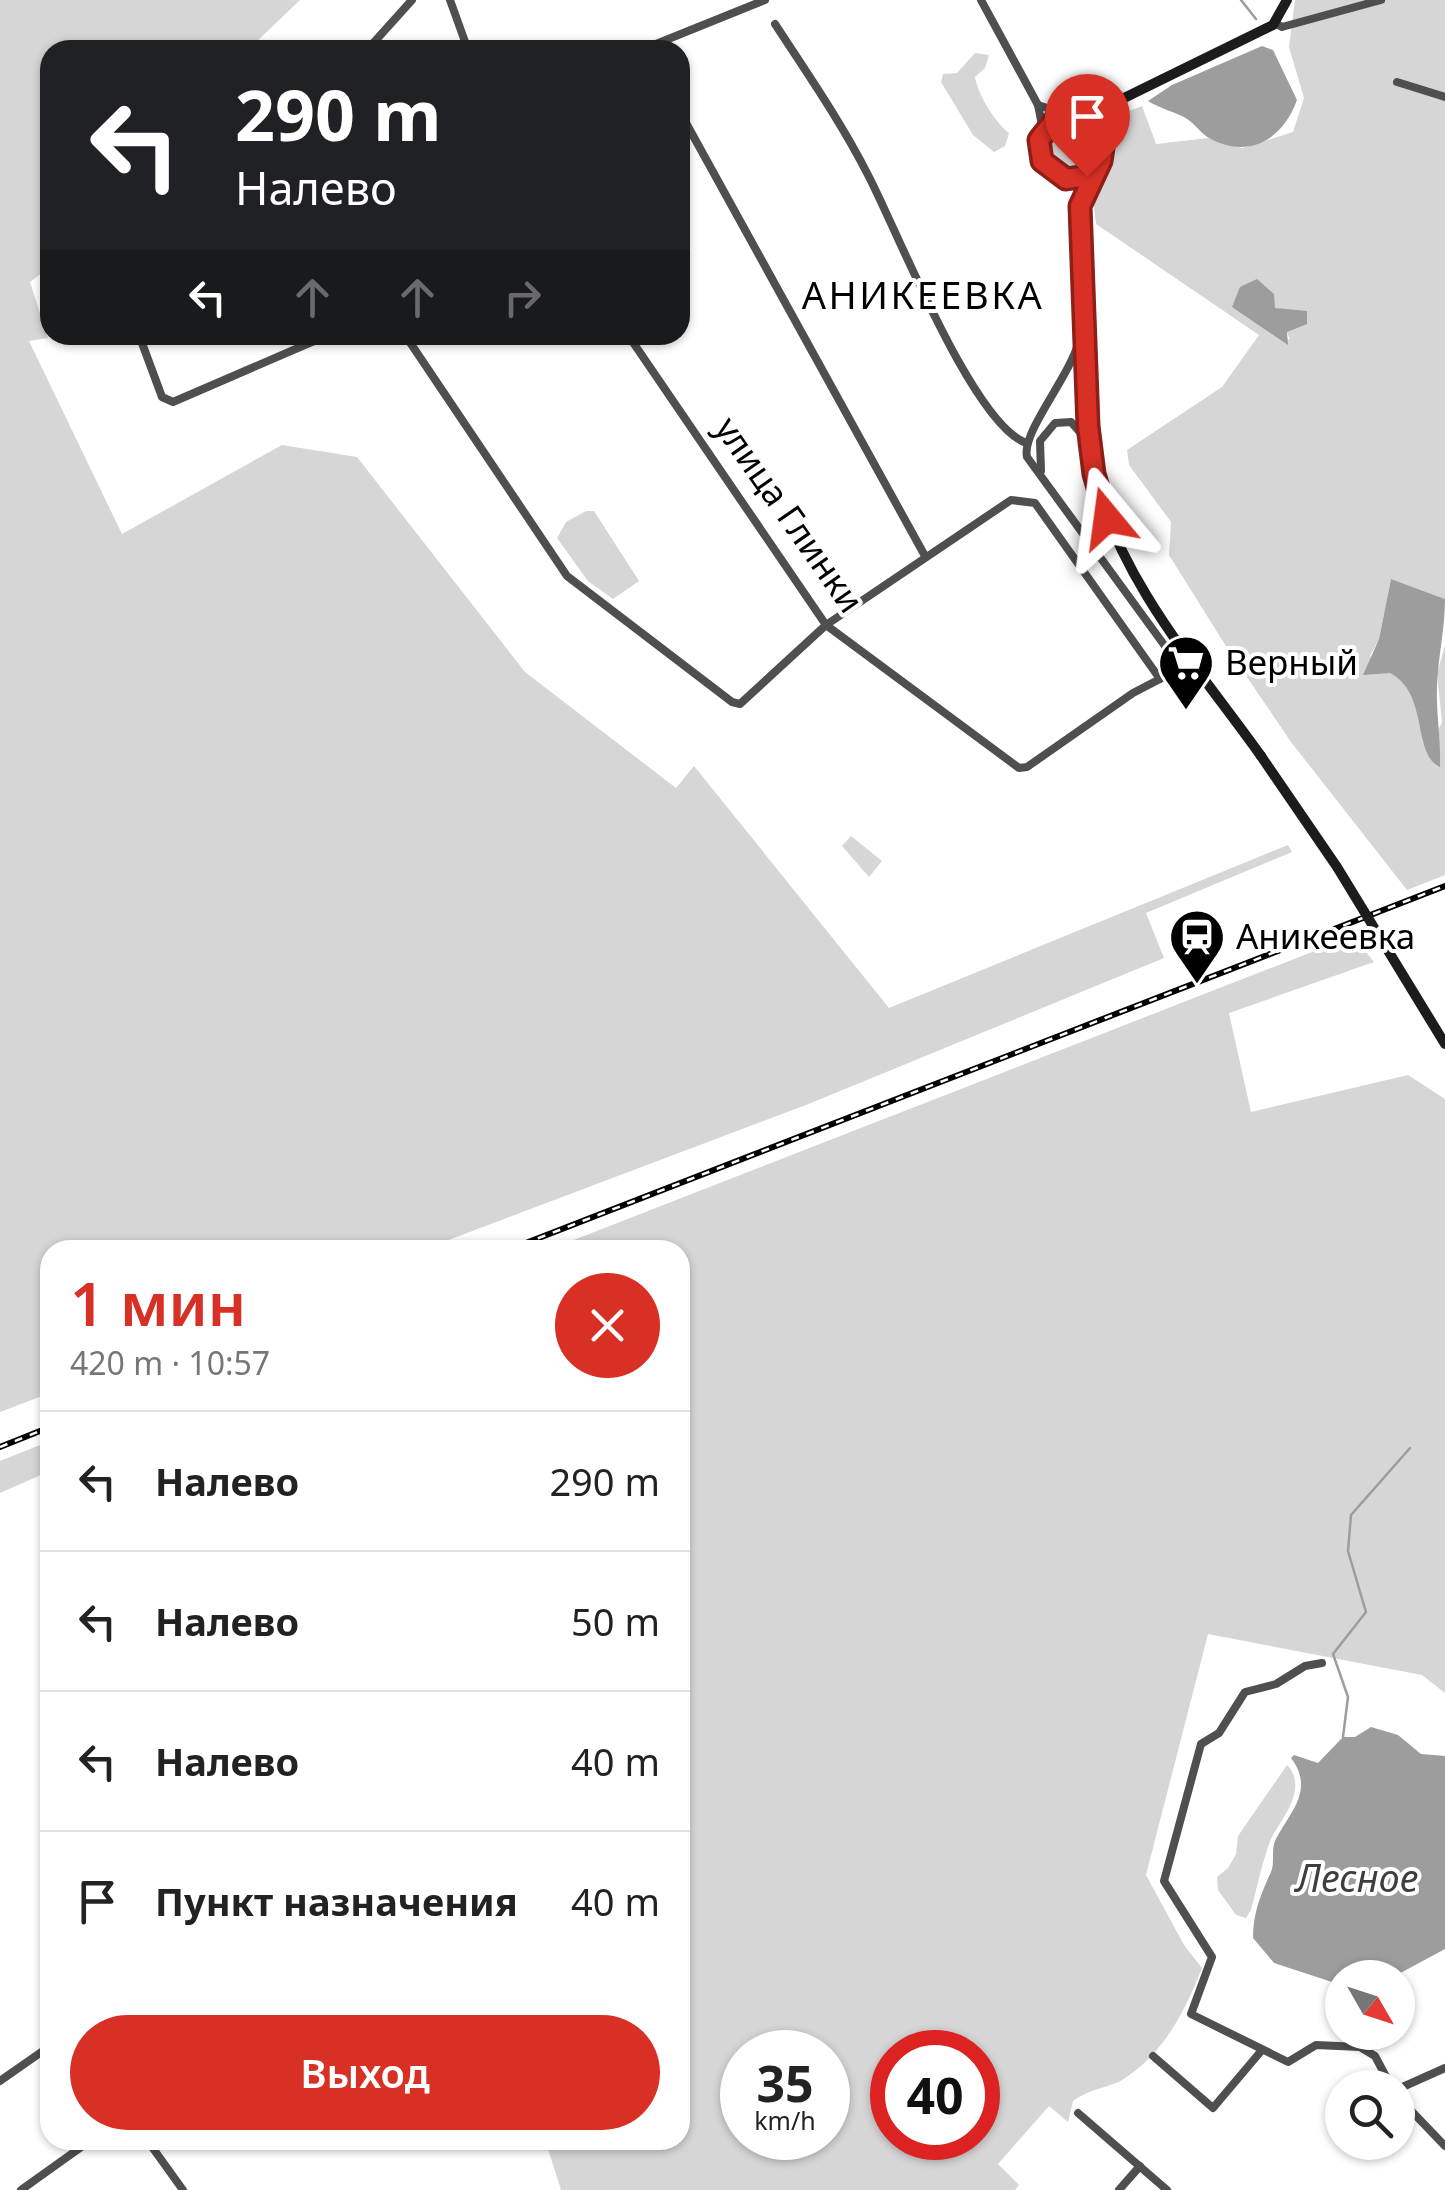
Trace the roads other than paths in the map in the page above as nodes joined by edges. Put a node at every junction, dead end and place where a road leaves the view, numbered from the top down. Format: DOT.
graph roads {
  1 [pos="412,0"];
  2 [pos="450,0"];
  3 [pos="765,0"];
  4 [pos="982,0"];
  5 [pos="1287,0"];
  6 [pos="1380,0"];
  7 [pos="1276,22"];
  8 [pos="776,24"];
  9 [pos="376,40"];
  10 [pos="464,40"];
  11 [pos="666,40"];
  12 [pos="1397,82"];
  13 [pos="1445,97"];
  14 [pos="1120,100"];
  15 [pos="1038,105"];
  16 [pos="1065,114"];
  17 [pos="1079,114"];
  18 [pos="690,130"];
  19 [pos="1043,130"];
  20 [pos="1102,133"];
  21 [pos="1095,169"];
  22 [pos="1056,176"];
  23 [pos="1080,206"];
  24 [pos="1081,311"];
  25 [pos="143,345"];
  26 [pos="305,345"];
  27 [pos="412,345"];
  28 [pos="635,345"];
  29 [pos="1026,443"];
  30 [pos="1091,452"];
  31 [pos="1049,489"];
  32 [pos="925,556"];
  33 [pos="826,626"];
  34 [pos="1160,680"];
  35 [pos="1445,1044"];
  36 [pos="1322,1663"];
  37 [pos="1262,2050"];
  38 [pos="40,2053"];
  39 [pos="1153,2056"];
  40 [pos="1445,2068"];
  41 [pos="1384,2070"];
  42 [pos="1415,2080"];
  43 [pos="0,2081"];
  44 [pos="1078,2113"];
  45 [pos="1415,2115"];
  46 [pos="1445,2146"];
  47 [pos="78,2150"];
  48 [pos="154,2150"];
  49 [pos="1140,2166"];
  50 [pos="21,2190"];
  51 [pos="182,2190"];
  52 [pos="1119,2190"];
  53 [pos="1167,2190"];
  1 -- 9 [label="street"];
  2 -- 10 [label="street"];
  3 -- 11 [label="street"];
  4 -- 15 [label="street"];
  5 -- 7 [label="street"];
  6 -- 7 [label="street"];
  7 -- 14 [label="street"];
  8 -- 29 [label="street"];
  12 -- 13 [label="street"];
  14 -- 17 [label="street"];
  14 -- 20 [label="street"];
  15 -- 16 [label="street"];
  15 -- 19 [label="street"];
  16 -- 17 [label="street"];
  16 -- 19 [label="street"];
  17 -- 20 [label="street"];
  18 -- 32 [label="street"];
  19 -- 22 [label="street"];
  20 -- 21 [label="street"];
  21 -- 22 [label="street"];
  21 -- 23 [label="street"];
  22 -- 23 [label="street"];
  23 -- 24 [label="street"];
  24 -- 29 [label="street"];
  24 -- 30 [label="street"];
  25 -- 26 [label="street"];
  27 -- 33 [label="street"];
  28 -- 33 [label="street, улица Глинки"];
  29 -- 31 [label="street"];
  30 -- 31 [label="street"];
  30 -- 35 [label="street, bridge"];
  31 -- 34 [label="street"];
  32 -- 33 [label="street"];
  32 -- 34 [label="street"];
  33 -- 34 [label="street, улица Глинки"];
  36 -- 37 [label="street"];
  37 -- 39 [label="street"];
  37 -- 41 [label="street"];
  38 -- 43 [label="street"];
  40 -- 42 [label="street"];
  44 -- 49 [label="street"];
  45 -- 46 [label="street"];
  47 -- 50 [label="street"];
  48 -- 51 [label="street"];
  49 -- 52 [label="street"];
  49 -- 53 [label="street"];
}
